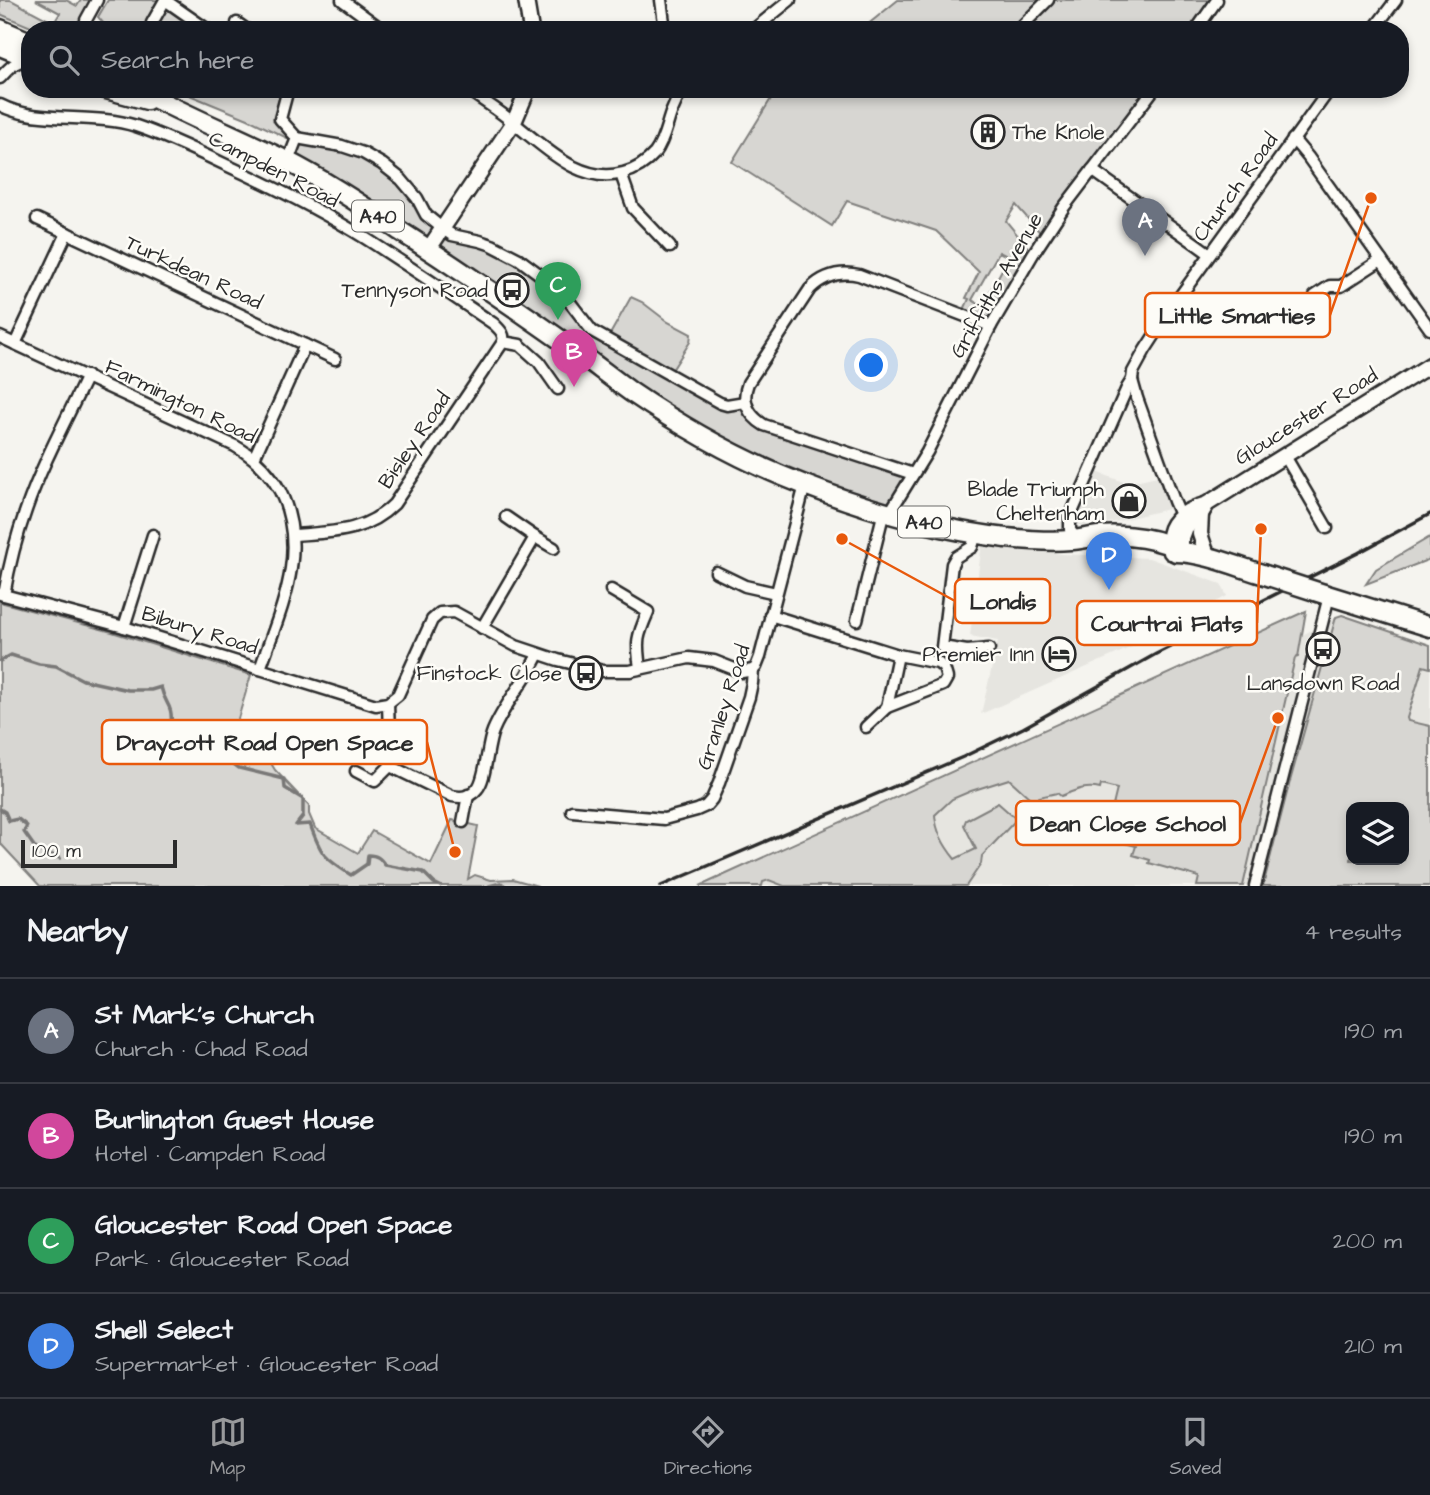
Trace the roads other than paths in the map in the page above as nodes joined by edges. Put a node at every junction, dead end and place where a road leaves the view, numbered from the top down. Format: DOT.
graph roads {
  1 [pos="97,0"];
  2 [pos="165,0"];
  3 [pos="188,0"];
  4 [pos="341,0"];
  5 [pos="526,0"];
  6 [pos="661,0"];
  7 [pos="790,0"];
  8 [pos="1048,0"];
  9 [pos="1217,0"];
  10 [pos="1396,0"];
  11 [pos="180,10"];
  12 [pos="86,20"];
  13 [pos="153,21"];
  14 [pos="195,21"];
  15 [pos="370,21"];
  16 [pos="530,21"];
  17 [pos="664,21"];
  18 [pos="763,21"];
  19 [pos="1027,21"];
  20 [pos="1202,21"];
  21 [pos="1380,21"];
  22 [pos="0,29"];
  23 [pos="21,38"];
  24 [pos="0,46"];
  25 [pos="21,55"];
  26 [pos="21,60"];
  27 [pos="0,78"];
  28 [pos="141,98"];
  29 [pos="153,98"];
  30 [pos="286,98"];
  31 [pos="480,98"];
  32 [pos="524,98"];
  33 [pos="678,98"];
  34 [pos="1147,98"];
  35 [pos="1323,98"];
  36 [pos="164,104"];
  37 [pos="0,105"];
  38 [pos="513,122"];
  39 [pos="297,138"];
  40 [pos="1293,139"];
  41 [pos="288,161"];
  42 [pos="1092,170"];
  43 [pos="621,174"];
  44 [pos="37,219"];
  45 [pos="443,229"];
  46 [pos="66,233"];
  47 [pos="670,247"];
  48 [pos="428,250"];
  49 [pos="1210,254"];
  50 [pos="1381,260"];
  51 [pos="1315,296"];
  52 [pos="991,326"];
  53 [pos="1430,329"];
  54 [pos="0,337"];
  55 [pos="503,342"];
  56 [pos="15,344"];
  57 [pos="305,345"];
  58 [pos="335,359"];
  59 [pos="1430,365"];
  60 [pos="87,376"];
  61 [pos="1132,380"];
  62 [pos="558,389"];
  63 [pos="745,402"];
  64 [pos="1285,456"];
  65 [pos="254,458"];
  66 [pos="913,474"];
  67 [pos="806,485"];
  68 [pos="1204,509"];
  69 [pos="887,512"];
  70 [pos="1180,515"];
  71 [pos="506,517"];
  72 [pos="1327,528"];
  73 [pos="976,534"];
  74 [pos="153,535"];
  75 [pos="293,535"];
  76 [pos="535,537"];
  77 [pos="1074,540"];
  78 [pos="1174,545"];
  79 [pos="554,548"];
  80 [pos="1208,558"];
  81 [pos="716,572"];
  82 [pos="611,590"];
  83 [pos="776,593"];
  84 [pos="2,594"];
  85 [pos="1326,595"];
  86 [pos="770,615"];
  87 [pos="857,620"];
  88 [pos="124,627"];
  89 [pos="1430,627"];
  90 [pos="482,628"];
  91 [pos="989,649"];
  92 [pos="538,654"];
  93 [pos="898,655"];
  94 [pos="640,668"];
  95 [pos="260,669"];
  96 [pos="753,670"];
  97 [pos="388,703"];
  98 [pos="887,707"];
  99 [pos="866,727"];
  100 [pos="390,766"];
  101 [pos="356,771"];
  102 [pos="468,795"];
  103 [pos="572,811"];
  104 [pos="463,822"];
  105 [pos="1255,886"];
  1 -- 12 [label="street"];
  2 -- 11 [label="street"];
  2 -- 13 [label="street"];
  3 -- 11 [label="street"];
  4 -- 15 [label="street"];
  5 -- 16 [label="main road"];
  6 -- 17 [label="street"];
  7 -- 18 [label="street"];
  8 -- 19 [label="street"];
  9 -- 20 [label="street"];
  10 -- 21 [label="street"];
  11 -- 14 [label="street"];
  22 -- 23 [label="highway"];
  24 -- 25 [label="highway"];
  26 -- 27 [label="street"];
  28 -- 36 [label="highway, A40"];
  29 -- 36 [label="highway, A40"];
  30 -- 39 [label="street"];
  31 -- 38 [label="street"];
  32 -- 38 [label="main road"];
  33 -- 43 [label="street"];
  34 -- 42 [label="street, Griffiths Avenue"];
  35 -- 40 [label="street, Church Road"];
  36 -- 41 [label="highway, A40"];
  37 -- 55 [label="street, Campden Road"];
  38 -- 43 [label="street"];
  38 -- 45 [label="main road"];
  39 -- 41 [label="street"];
  39 -- 45 [label="street"];
  40 -- 49 [label="street, Church Road"];
  40 -- 50 [label="street"];
  41 -- 48 [label="highway, A40"];
  42 -- 49 [label="street"];
  42 -- 52 [label="street, Griffiths Avenue"];
  43 -- 47 [label="street"];
  44 -- 46 [label="street, Turkdean Road"];
  45 -- 48 [label="main road"];
  45 -- 63 [label="street"];
  46 -- 56 [label="street"];
  46 -- 57 [label="street, Turkdean Road"];
  48 -- 67 [label="highway, A40"];
  49 -- 61 [label="street, Church Road"];
  50 -- 51 [label="street"];
  50 -- 53 [label="street"];
  52 -- 63 [label="street"];
  52 -- 66 [label="street, Griffiths Avenue"];
  54 -- 56 [label="street, Farmington Road"];
  55 -- 62 [label="street, Campden Road"];
  55 -- 75 [label="street, Bisley Road"];
  56 -- 60 [label="street, Farmington Road"];
  57 -- 58 [label="street, Turkdean Road"];
  57 -- 65 [label="street"];
  59 -- 64 [label="main road, Gloucester Road"];
  60 -- 65 [label="street, Farmington Road"];
  60 -- 84 [label="street"];
  61 -- 70 [label="street"];
  61 -- 77 [label="street, Church Road"];
  63 -- 66 [label="street"];
  64 -- 68 [label="main road, Gloucester Road"];
  64 -- 72 [label="street"];
  65 -- 75 [label="street, Farmington Road"];
  66 -- 69 [label="street, Griffiths Avenue"];
  67 -- 69 [label="highway, A40"];
  67 -- 83 [label="street, Granley Road"];
  68 -- 70 [label="main road, Gloucester Road"];
  68 -- 78 [label="main road, Gloucester Road"];
  68 -- 80 [label="main road"];
  69 -- 73 [label="highway, A40"];
  69 -- 87 [label="street, Griffiths Avenue"];
  70 -- 78 [label="main road"];
  71 -- 76 [label="street"];
  73 -- 77 [label="highway, A40"];
  73 -- 91 [label="street"];
  74 -- 88 [label="street"];
  75 -- 95 [label="street, Farmington Road"];
  76 -- 79 [label="street"];
  76 -- 90 [label="street"];
  77 -- 78 [label="highway, A40"];
  77 -- 78 [label="highway, A40"];
  78 -- 80 [label="highway, A40"];
  80 -- 85 [label="highway, A40, bridge"];
  81 -- 83 [label="street"];
  82 -- 94 [label="street"];
  83 -- 86 [label="street, Granley Road"];
  84 -- 88 [label="street, Bibury Road"];
  85 -- 89 [label="highway, A40"];
  85 -- 105 [label="street"];
  86 -- 93 [label="street"];
  86 -- 96 [label="street, Granley Road"];
  88 -- 95 [label="street, Bibury Road"];
  90 -- 92 [label="street"];
  90 -- 97 [label="street"];
  92 -- 94 [label="street"];
  92 -- 102 [label="street"];
  93 -- 98 [label="street"];
  93 -- 98 [label="street"];
  94 -- 96 [label="street"];
  95 -- 97 [label="street, Bibury Road"];
  96 -- 103 [label="street, Granley Road"];
  97 -- 100 [label="street"];
  98 -- 99 [label="street"];
  100 -- 101 [label="street"];
  100 -- 102 [label="street"];
  102 -- 104 [label="street"];
}
